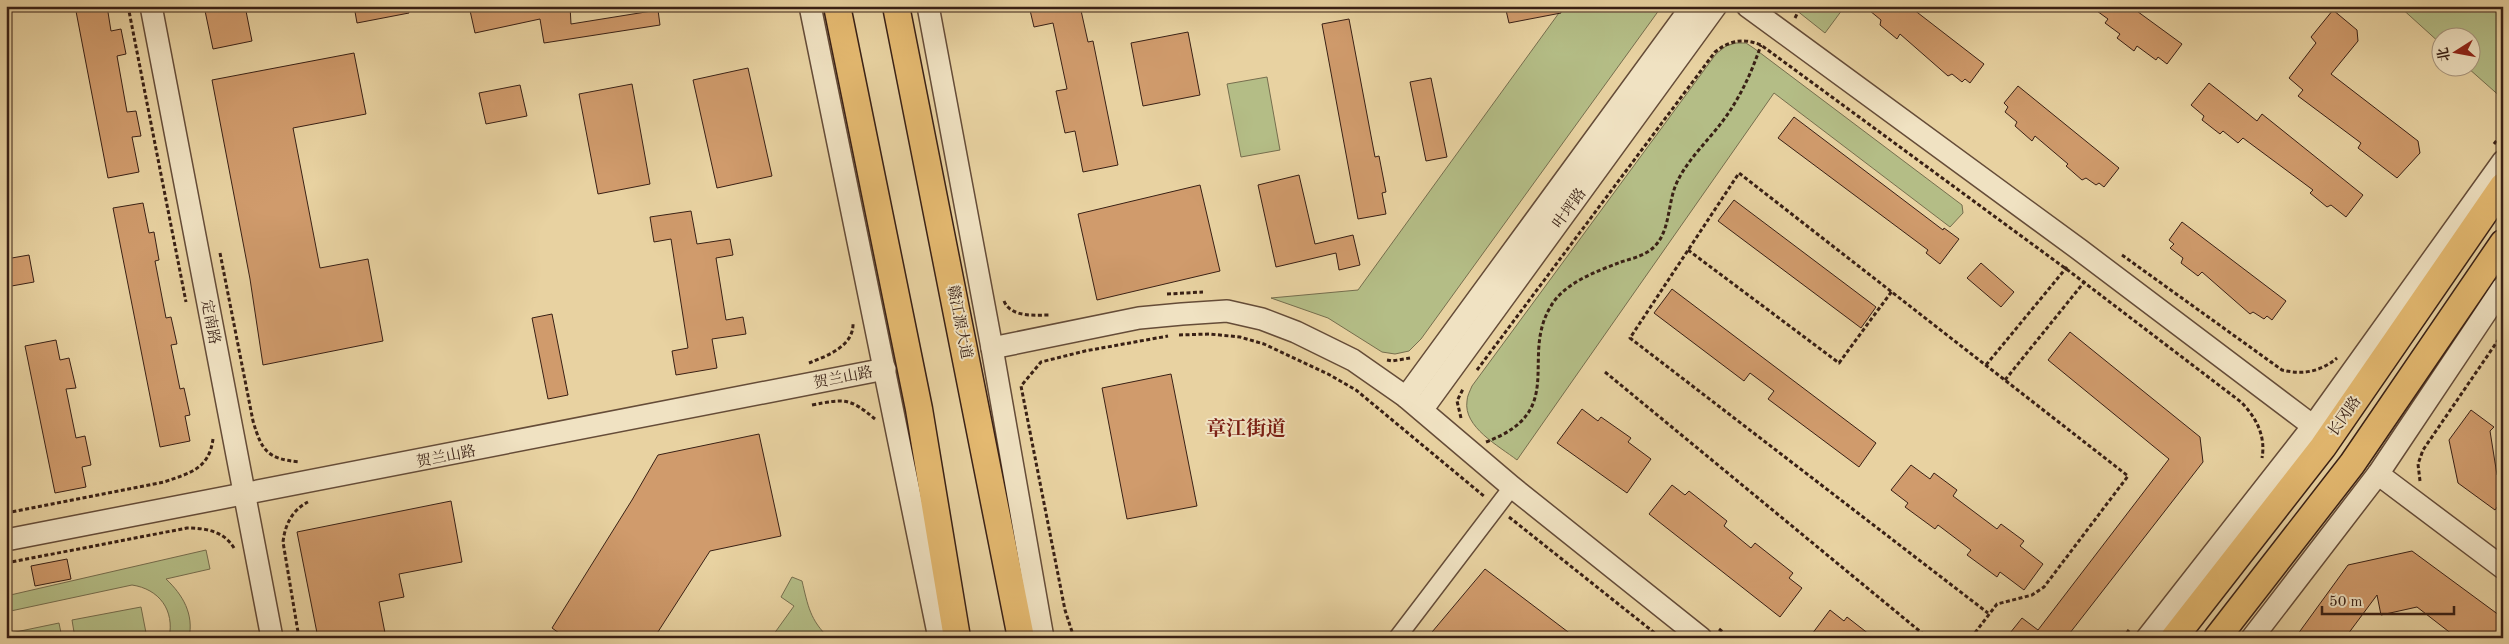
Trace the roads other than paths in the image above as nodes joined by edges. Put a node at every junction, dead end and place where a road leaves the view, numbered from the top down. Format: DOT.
graph roads {
  1 [pos="151,6"];
  2 [pos="810,6"];
  3 [pos="837,6"];
  4 [pos="896,6"];
  5 [pos="928,6"];
  6 [pos="1692,6"];
  7 [pos="1716,6"];
  8 [pos="1747,6"];
  9 [pos="2503,161"];
  10 [pos="2503,186"];
  11 [pos="2503,244"];
  12 [pos="2503,287"];
  13 [pos="992,348"];
  14 [pos="885,369"];
  15 [pos="1406,397"];
  16 [pos="1422,410"];
  17 [pos="2313,426"];
  18 [pos="2378,474"];
  19 [pos="1512,486"];
  20 [pos="245,494"];
  21 [pos="6,540"];
  22 [pos="2503,568"];
  23 [pos="2141,630"];
  24 [pos="1708,632"];
  25 [pos="1038,636"];
  26 [pos="272,638"];
  27 [pos="939,638"];
  28 [pos="957,638"];
  29 [pos="1397,638"];
  30 [pos="2174,638"];
  31 [pos="2218,638"];
  32 [pos="2252,638"];
  1 -- 20 [label="street, 定南路"];
  2 -- 14 [label="street"];
  3 -- 28 [label="main road"];
  4 -- 25 [label="main road, 赣江源大道"];
  5 -- 13 [label="street"];
  6 -- 15 [label="street, 叶坪路"];
  7 -- 16 [label="street, 叶坪路"];
  8 -- 17 [label="street"];
  9 -- 17 [label="street"];
  10 -- 30 [label="main road, 长冈路"];
  11 -- 31 [label="main road"];
  12 -- 18 [label="street"];
  13 -- 15 [label="street"];
  13 -- 25 [label="street"];
  14 -- 20 [label="street, 贺兰山路"];
  14 -- 27 [label="street"];
  15 -- 16 [label="street"];
  16 -- 19 [label="street"];
  17 -- 23 [label="street"];
  18 -- 22 [label="street"];
  18 -- 32 [label="street"];
  19 -- 24 [label="street"];
  19 -- 29 [label="street"];
  20 -- 21 [label="street, 贺兰山路"];
  20 -- 26 [label="street, 定南路"];
}
